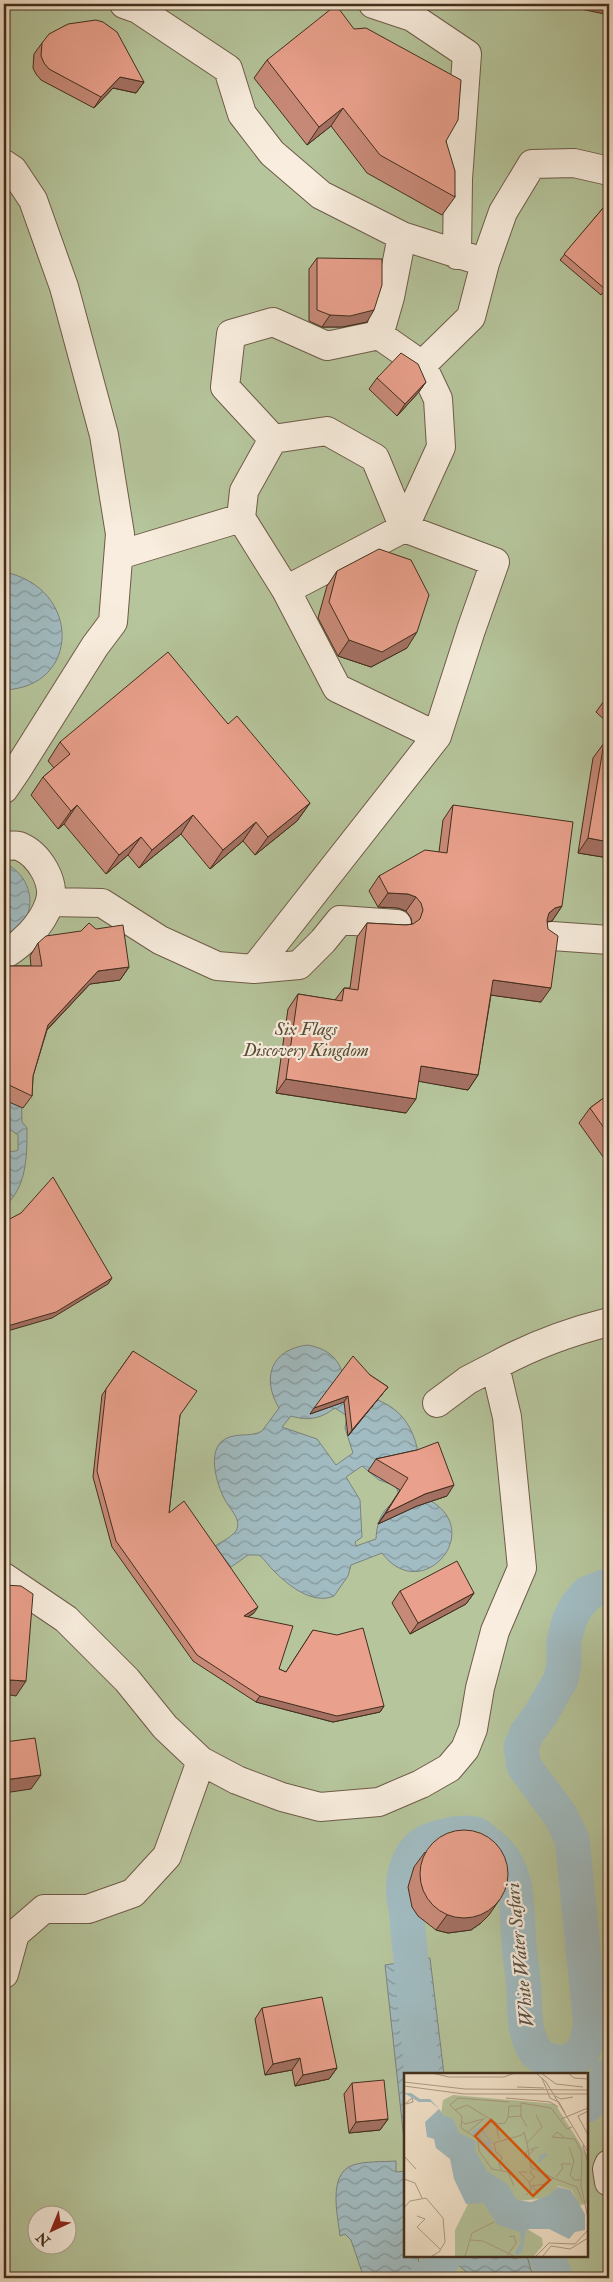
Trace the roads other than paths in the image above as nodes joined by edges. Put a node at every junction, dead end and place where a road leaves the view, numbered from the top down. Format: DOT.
graph roads {
  1 [pos="374,4"];
  2 [pos="138,6"];
  3 [pos="4,164"];
  4 [pos="609,171"];
  5 [pos="402,236"];
  6 [pos="378,335"];
  7 [pos="422,365"];
  8 [pos="273,439"];
  9 [pos="241,518"];
  10 [pos="404,528"];
  11 [pos="119,555"];
  12 [pos="286,590"];
  13 [pos="437,736"];
  14 [pos="4,788"];
  15 [pos="4,846"];
  16 [pos="50,902"];
  17 [pos="397,924"];
  18 [pos="552,936"];
  19 [pos="609,940"];
  20 [pos="4,955"];
  21 [pos="254,969"];
  22 [pos="609,1322"];
  23 [pos="495,1366"];
  24 [pos="437,1403"];
  25 [pos="4,1577"];
  26 [pos="201,1761"];
  27 [pos="4,1974"];
  28 [pos="609,2164"];
  29 [pos="609,2182"];
  1 -- 5 [label="street"];
  2 -- 5 [label="street"];
  3 -- 11 [label="street"];
  4 -- 7 [label="street"];
  5 -- 6 [label="street"];
  6 -- 7 [label="street"];
  6 -- 8 [label="street"];
  7 -- 10 [label="street"];
  8 -- 9 [label="street"];
  8 -- 10 [label="street"];
  9 -- 11 [label="street"];
  9 -- 12 [label="street"];
  10 -- 12 [label="street"];
  10 -- 13 [label="street"];
  11 -- 14 [label="street"];
  12 -- 13 [label="street"];
  13 -- 21 [label="street"];
  15 -- 16 [label="street"];
  16 -- 20 [label="street"];
  16 -- 21 [label="street"];
  17 -- 21 [label="street"];
  18 -- 19 [label="street"];
  22 -- 23 [label="street"];
  23 -- 24 [label="street"];
  23 -- 26 [label="street"];
  25 -- 26 [label="street"];
  26 -- 27 [label="street"];
  28 -- 29 [label="street"];
}
